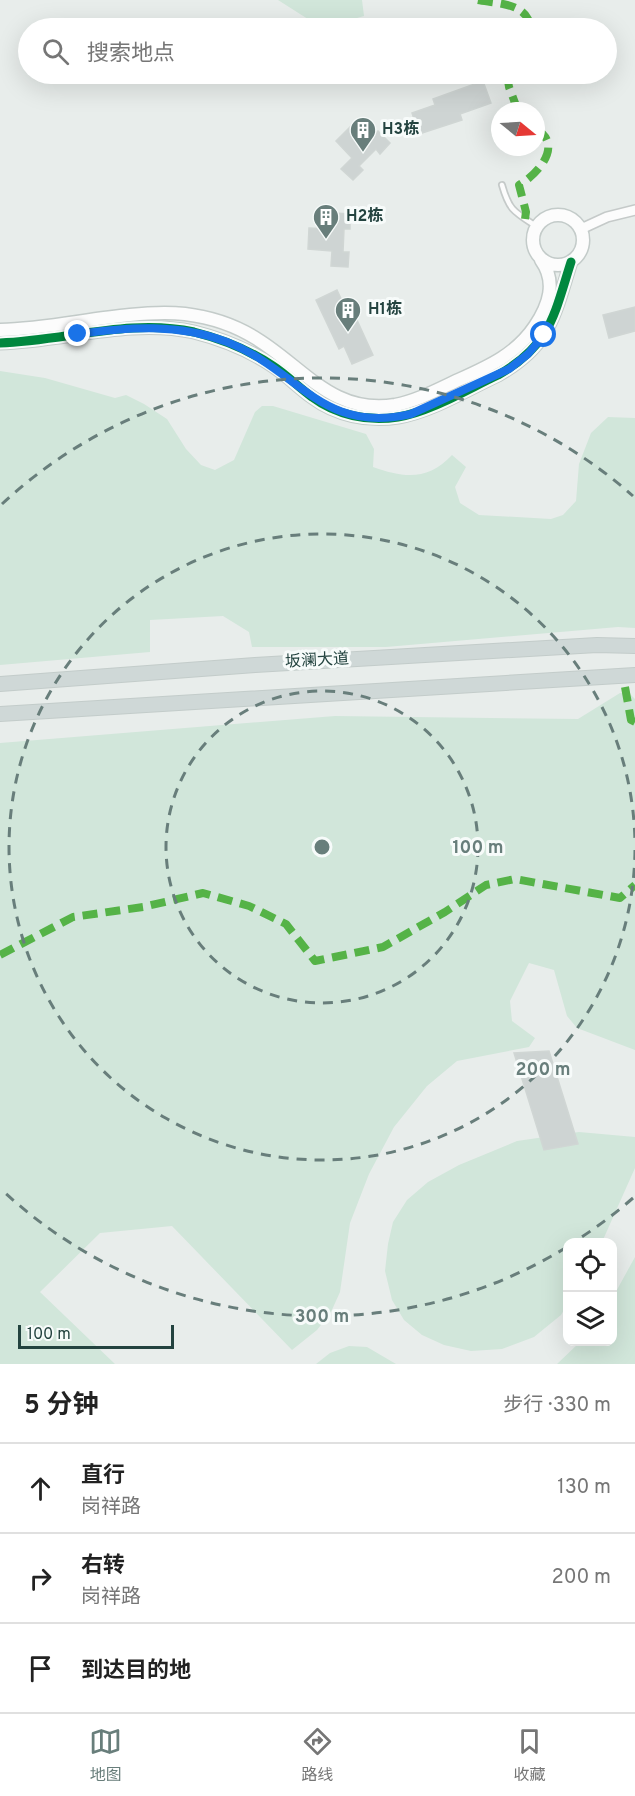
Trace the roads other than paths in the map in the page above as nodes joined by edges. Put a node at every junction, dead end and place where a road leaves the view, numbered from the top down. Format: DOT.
graph roads {
  1 [pos="502,185"];
  2 [pos="635,210"];
  3 [pos="536,226"];
  4 [pos="581,229"];
  5 [pos="541,260"];
  6 [pos="571,262"];
  7 [pos="0,330"];
  8 [pos="0,343"];
  9 [pos="635,646"];
  10 [pos="635,675"];
  11 [pos="0,684"];
  12 [pos="0,714"];
  1 -- 3 [label="lane"];
  2 -- 4 [label="street"];
  3 -- 4 [label="street"];
  3 -- 5 [label="street"];
  4 -- 6 [label="street"];
  5 -- 6 [label="street"];
  5 -- 7 [label="street"];
  6 -- 8 [label="street"];
  9 -- 11 [label="main road, 坂澜大道"];
  10 -- 12 [label="main road, 坂澜大道"];
}
